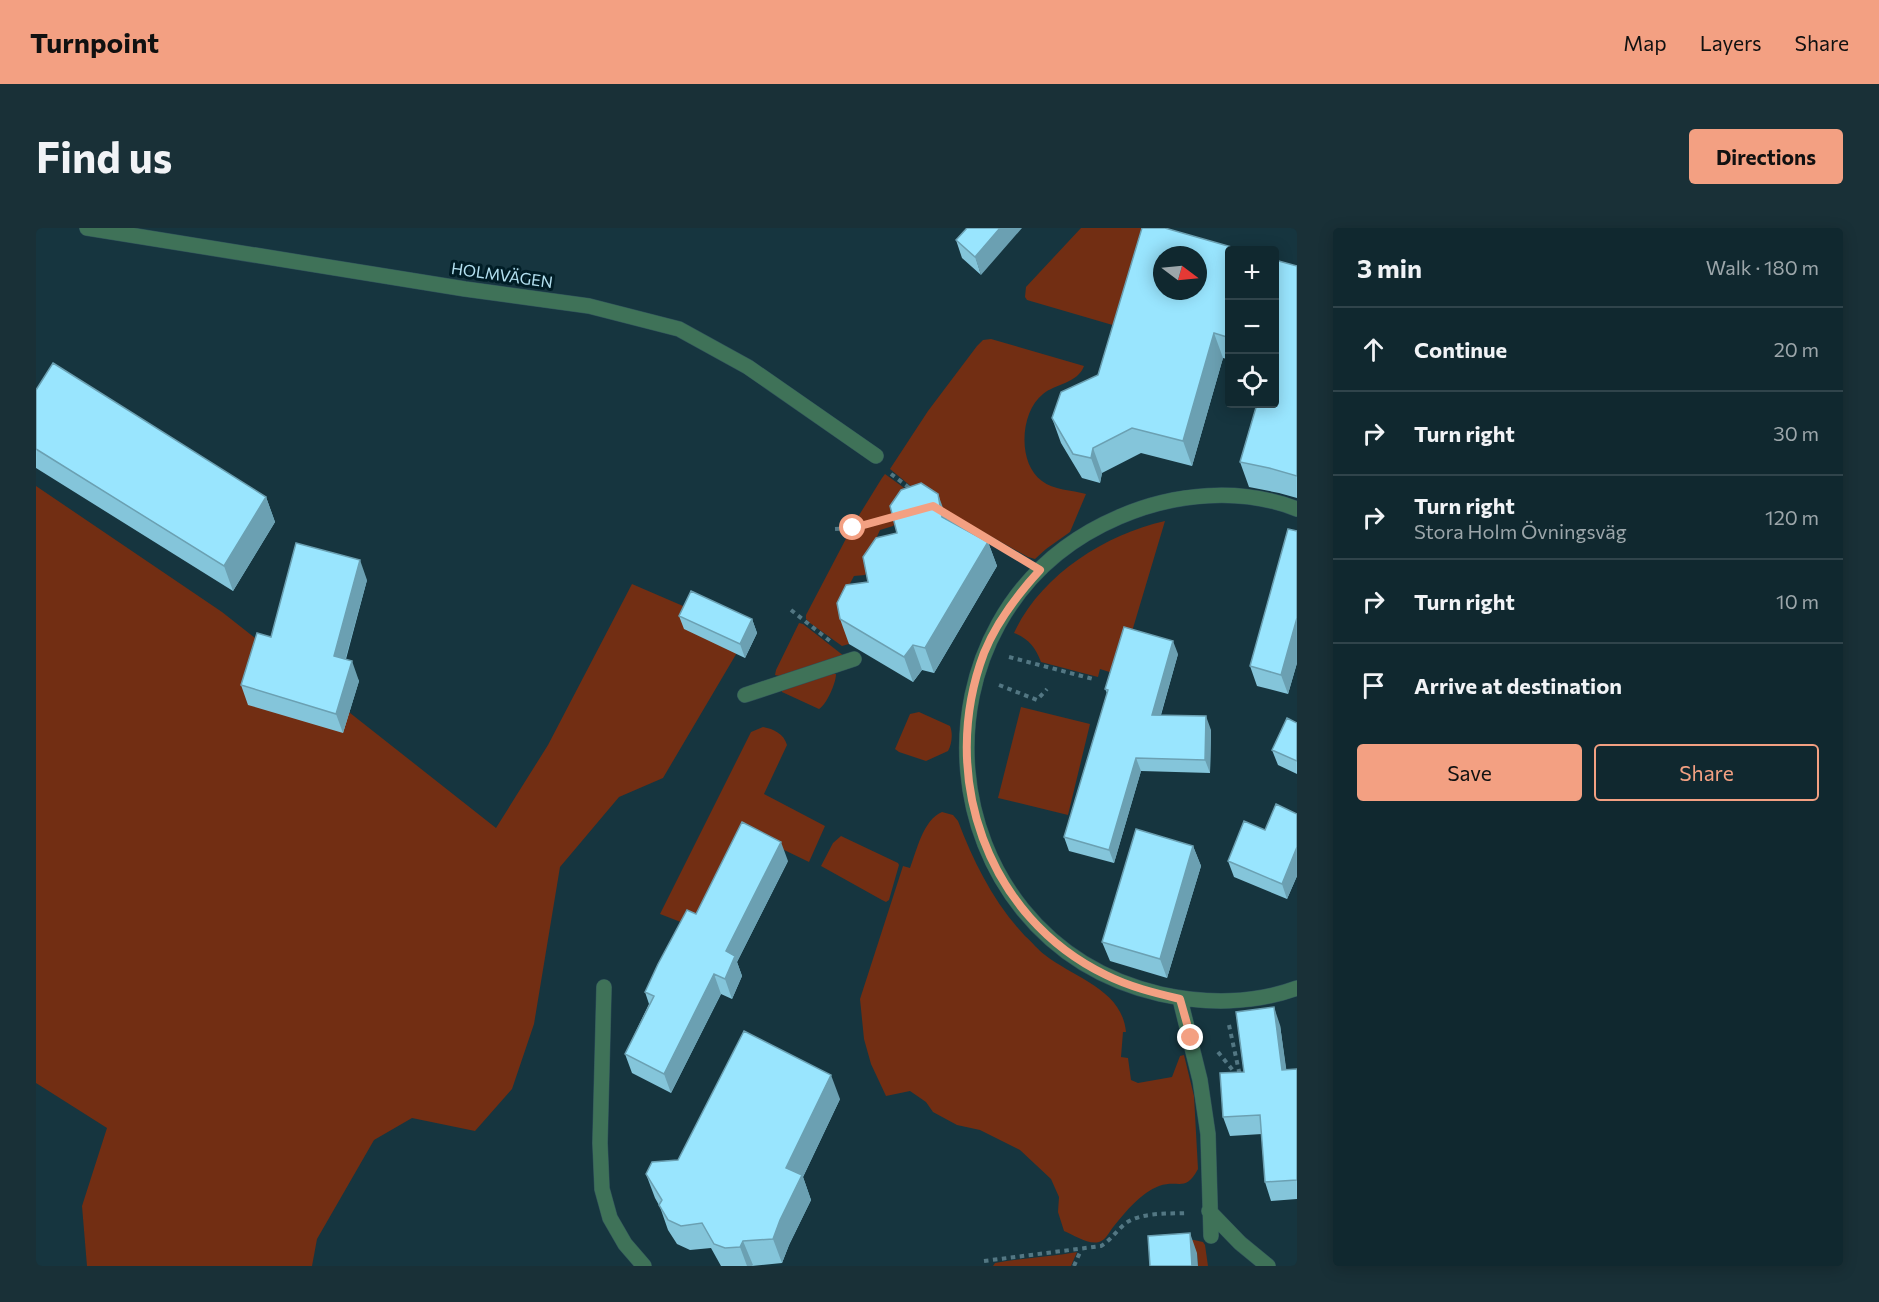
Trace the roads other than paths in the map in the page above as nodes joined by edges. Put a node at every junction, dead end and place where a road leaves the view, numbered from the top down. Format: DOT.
graph roads {
  1 [pos="87,228"];
  2 [pos="876,456"];
  3 [pos="1297,509"];
  4 [pos="854,659"];
  5 [pos="745,695"];
  6 [pos="604,987"];
  7 [pos="1297,988"];
  8 [pos="1180,999"];
  9 [pos="1209,1211"];
  10 [pos="1211,1236"];
  11 [pos="645,1266"];
  12 [pos="1268,1266"];
  1 -- 2 [label="street, HOLMVÄGEN"];
  3 -- 8 [label="street"];
  4 -- 5 [label="street"];
  6 -- 11 [label="street"];
  7 -- 8 [label="street"];
  8 -- 9 [label="street"];
  9 -- 10 [label="street"];
  9 -- 12 [label="street"];
}
